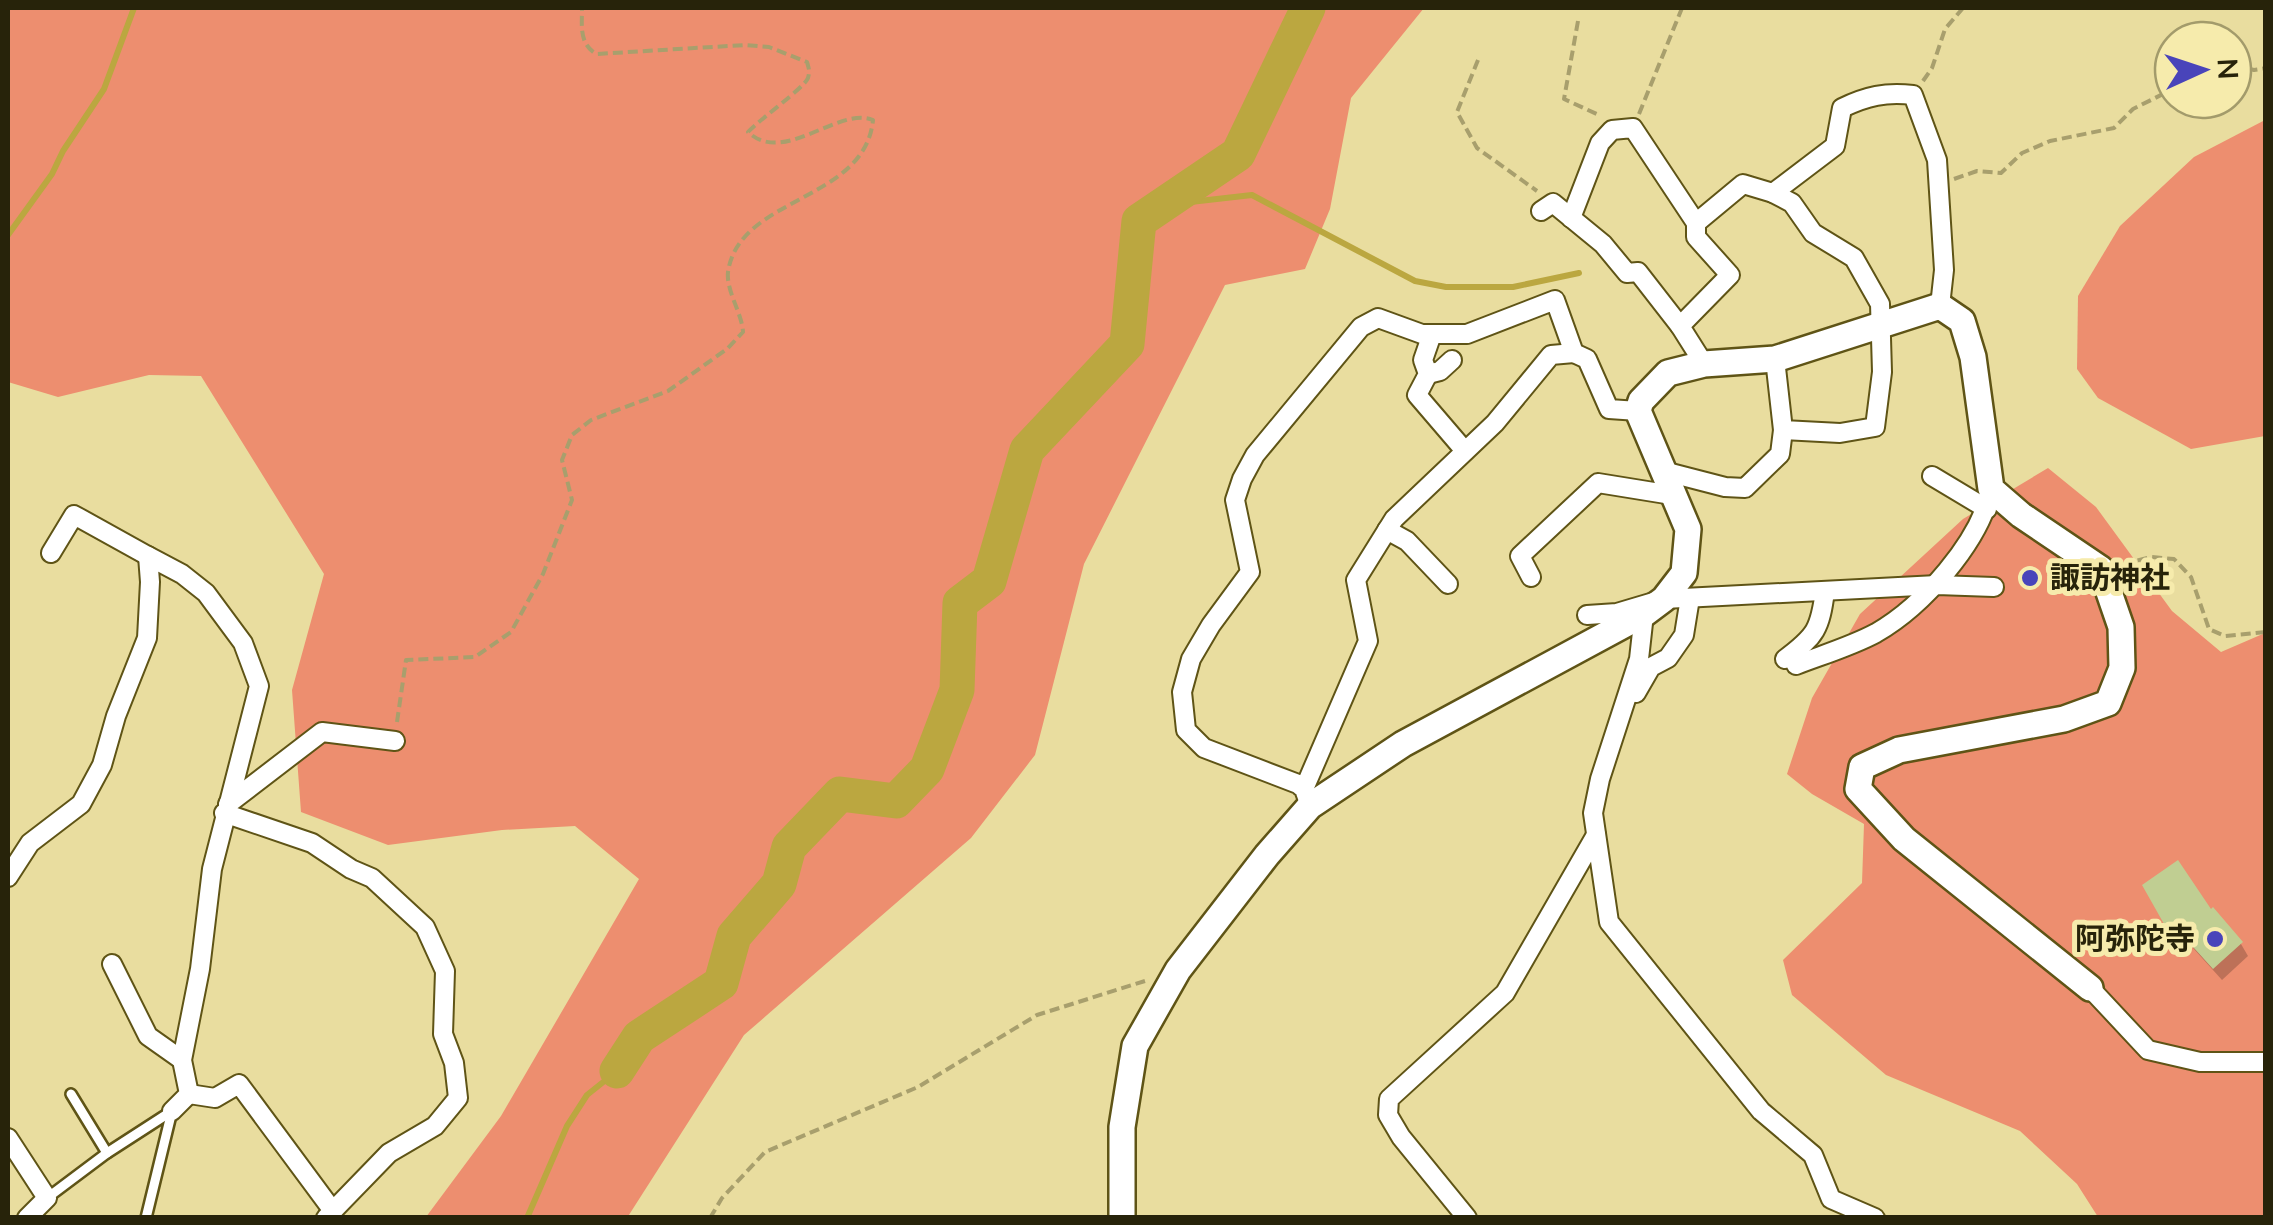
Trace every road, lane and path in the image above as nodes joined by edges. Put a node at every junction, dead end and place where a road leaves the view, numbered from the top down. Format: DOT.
graph roads {
  1 [pos="582,8"];
  2 [pos="1682,8"];
  3 [pos="1963,8"];
  4 [pos="1578,21"];
  5 [pos="1478,60"];
  6 [pos="1913,95"];
  7 [pos="2153,99"];
  8 [pos="1627,129"];
  9 [pos="1939,185"];
  10 [pos="1774,193"];
  11 [pos="1547,207"];
  12 [pos="1571,218"];
  13 [pos="1696,223"];
  14 [pos="1940,306"];
  15 [pos="1880,325"];
  16 [pos="1680,326"];
  17 [pos="1432,334"];
  18 [pos="1574,353"];
  19 [pos="1775,359"];
  20 [pos="1452,360"];
  21 [pos="1704,364"];
  22 [pos="1428,374"];
  23 [pos="1638,411"];
  24 [pos="1783,430"];
  25 [pos="1465,451"];
  26 [pos="1932,476"];
  27 [pos="1668,483"];
  28 [pos="1989,499"];
  29 [pos="1387,530"];
  30 [pos="50,553"];
  31 [pos="148,556"];
  32 [pos="2101,569"];
  33 [pos="1531,577"];
  34 [pos="1448,584"];
  35 [pos="1936,586"];
  36 [pos="1994,587"];
  37 [pos="1825,591"];
  38 [pos="1666,604"];
  39 [pos="1587,615"];
  40 [pos="2266,632"];
  41 [pos="1623,716"];
  42 [pos="395,741"];
  43 [pos="1307,797"];
  44 [pos="226,808"];
  45 [pos="1596,835"];
  46 [pos="8,877"];
  47 [pos="112,964"];
  48 [pos="1178,970"];
  49 [pos="2090,988"];
  50 [pos="182,1060"];
  51 [pos="2266,1062"];
  52 [pos="71,1094"];
  53 [pos="189,1094"];
  54 [pos="172,1112"];
  55 [pos="8,1138"];
  56 [pos="107,1152"];
  57 [pos="47,1198"];
  58 [pos="330,1214"];
  59 [pos="28,1218"];
  60 [pos="146,1218"];
  61 [pos="710,1218"];
  62 [pos="1122,1218"];
  63 [pos="1467,1218"];
  64 [pos="1875,1218"];
  1 -- 42 [label="path"];
  2 -- 8 [label="path"];
  3 -- 6 [label="path"];
  4 -- 8 [label="path"];
  5 -- 11 [label="path"];
  6 -- 9 [label="street"];
  6 -- 10 [label="street"];
  7 -- 9 [label="path"];
  8 -- 12 [label="street"];
  8 -- 13 [label="street"];
  9 -- 14 [label="street"];
  10 -- 13 [label="street"];
  10 -- 15 [label="street"];
  11 -- 12 [label="street"];
  12 -- 16 [label="street"];
  13 -- 16 [label="street"];
  14 -- 15 [label="street"];
  14 -- 28 [label="street"];
  15 -- 19 [label="street"];
  15 -- 24 [label="street"];
  16 -- 21 [label="street"];
  17 -- 18 [label="street"];
  17 -- 22 [label="street"];
  17 -- 43 [label="street"];
  18 -- 23 [label="street"];
  18 -- 25 [label="street"];
  19 -- 21 [label="street"];
  19 -- 24 [label="street"];
  20 -- 22 [label="street"];
  21 -- 23 [label="street"];
  22 -- 25 [label="street"];
  23 -- 27 [label="street"];
  24 -- 27 [label="street"];
  25 -- 29 [label="street"];
  26 -- 28 [label="street"];
  27 -- 33 [label="street"];
  27 -- 38 [label="street"];
  28 -- 32 [label="street"];
  28 -- 35 [label="street"];
  29 -- 34 [label="street"];
  29 -- 43 [label="street"];
  30 -- 31 [label="street"];
  31 -- 44 [label="street"];
  31 -- 46 [label="street"];
  32 -- 40 [label="path"];
  32 -- 49 [label="street"];
  35 -- 36 [label="street"];
  35 -- 37 [label="street"];
  35 -- 37 [label="street"];
  37 -- 38 [label="street"];
  38 -- 39 [label="street"];
  38 -- 41 [label="street"];
  38 -- 41 [label="street"];
  38 -- 43 [label="street"];
  41 -- 45 [label="street"];
  42 -- 44 [label="street"];
  43 -- 48 [label="street"];
  44 -- 50 [label="street"];
  44 -- 58 [label="street"];
  45 -- 63 [label="street"];
  45 -- 64 [label="street"];
  47 -- 50 [label="street"];
  48 -- 61 [label="path"];
  48 -- 62 [label="street"];
  49 -- 51 [label="street"];
  50 -- 53 [label="street"];
  52 -- 56 [label="lane"];
  53 -- 54 [label="street"];
  53 -- 58 [label="street"];
  54 -- 56 [label="lane"];
  54 -- 60 [label="lane"];
  55 -- 57 [label="street"];
  56 -- 57 [label="lane"];
  57 -- 59 [label="street"];
}
